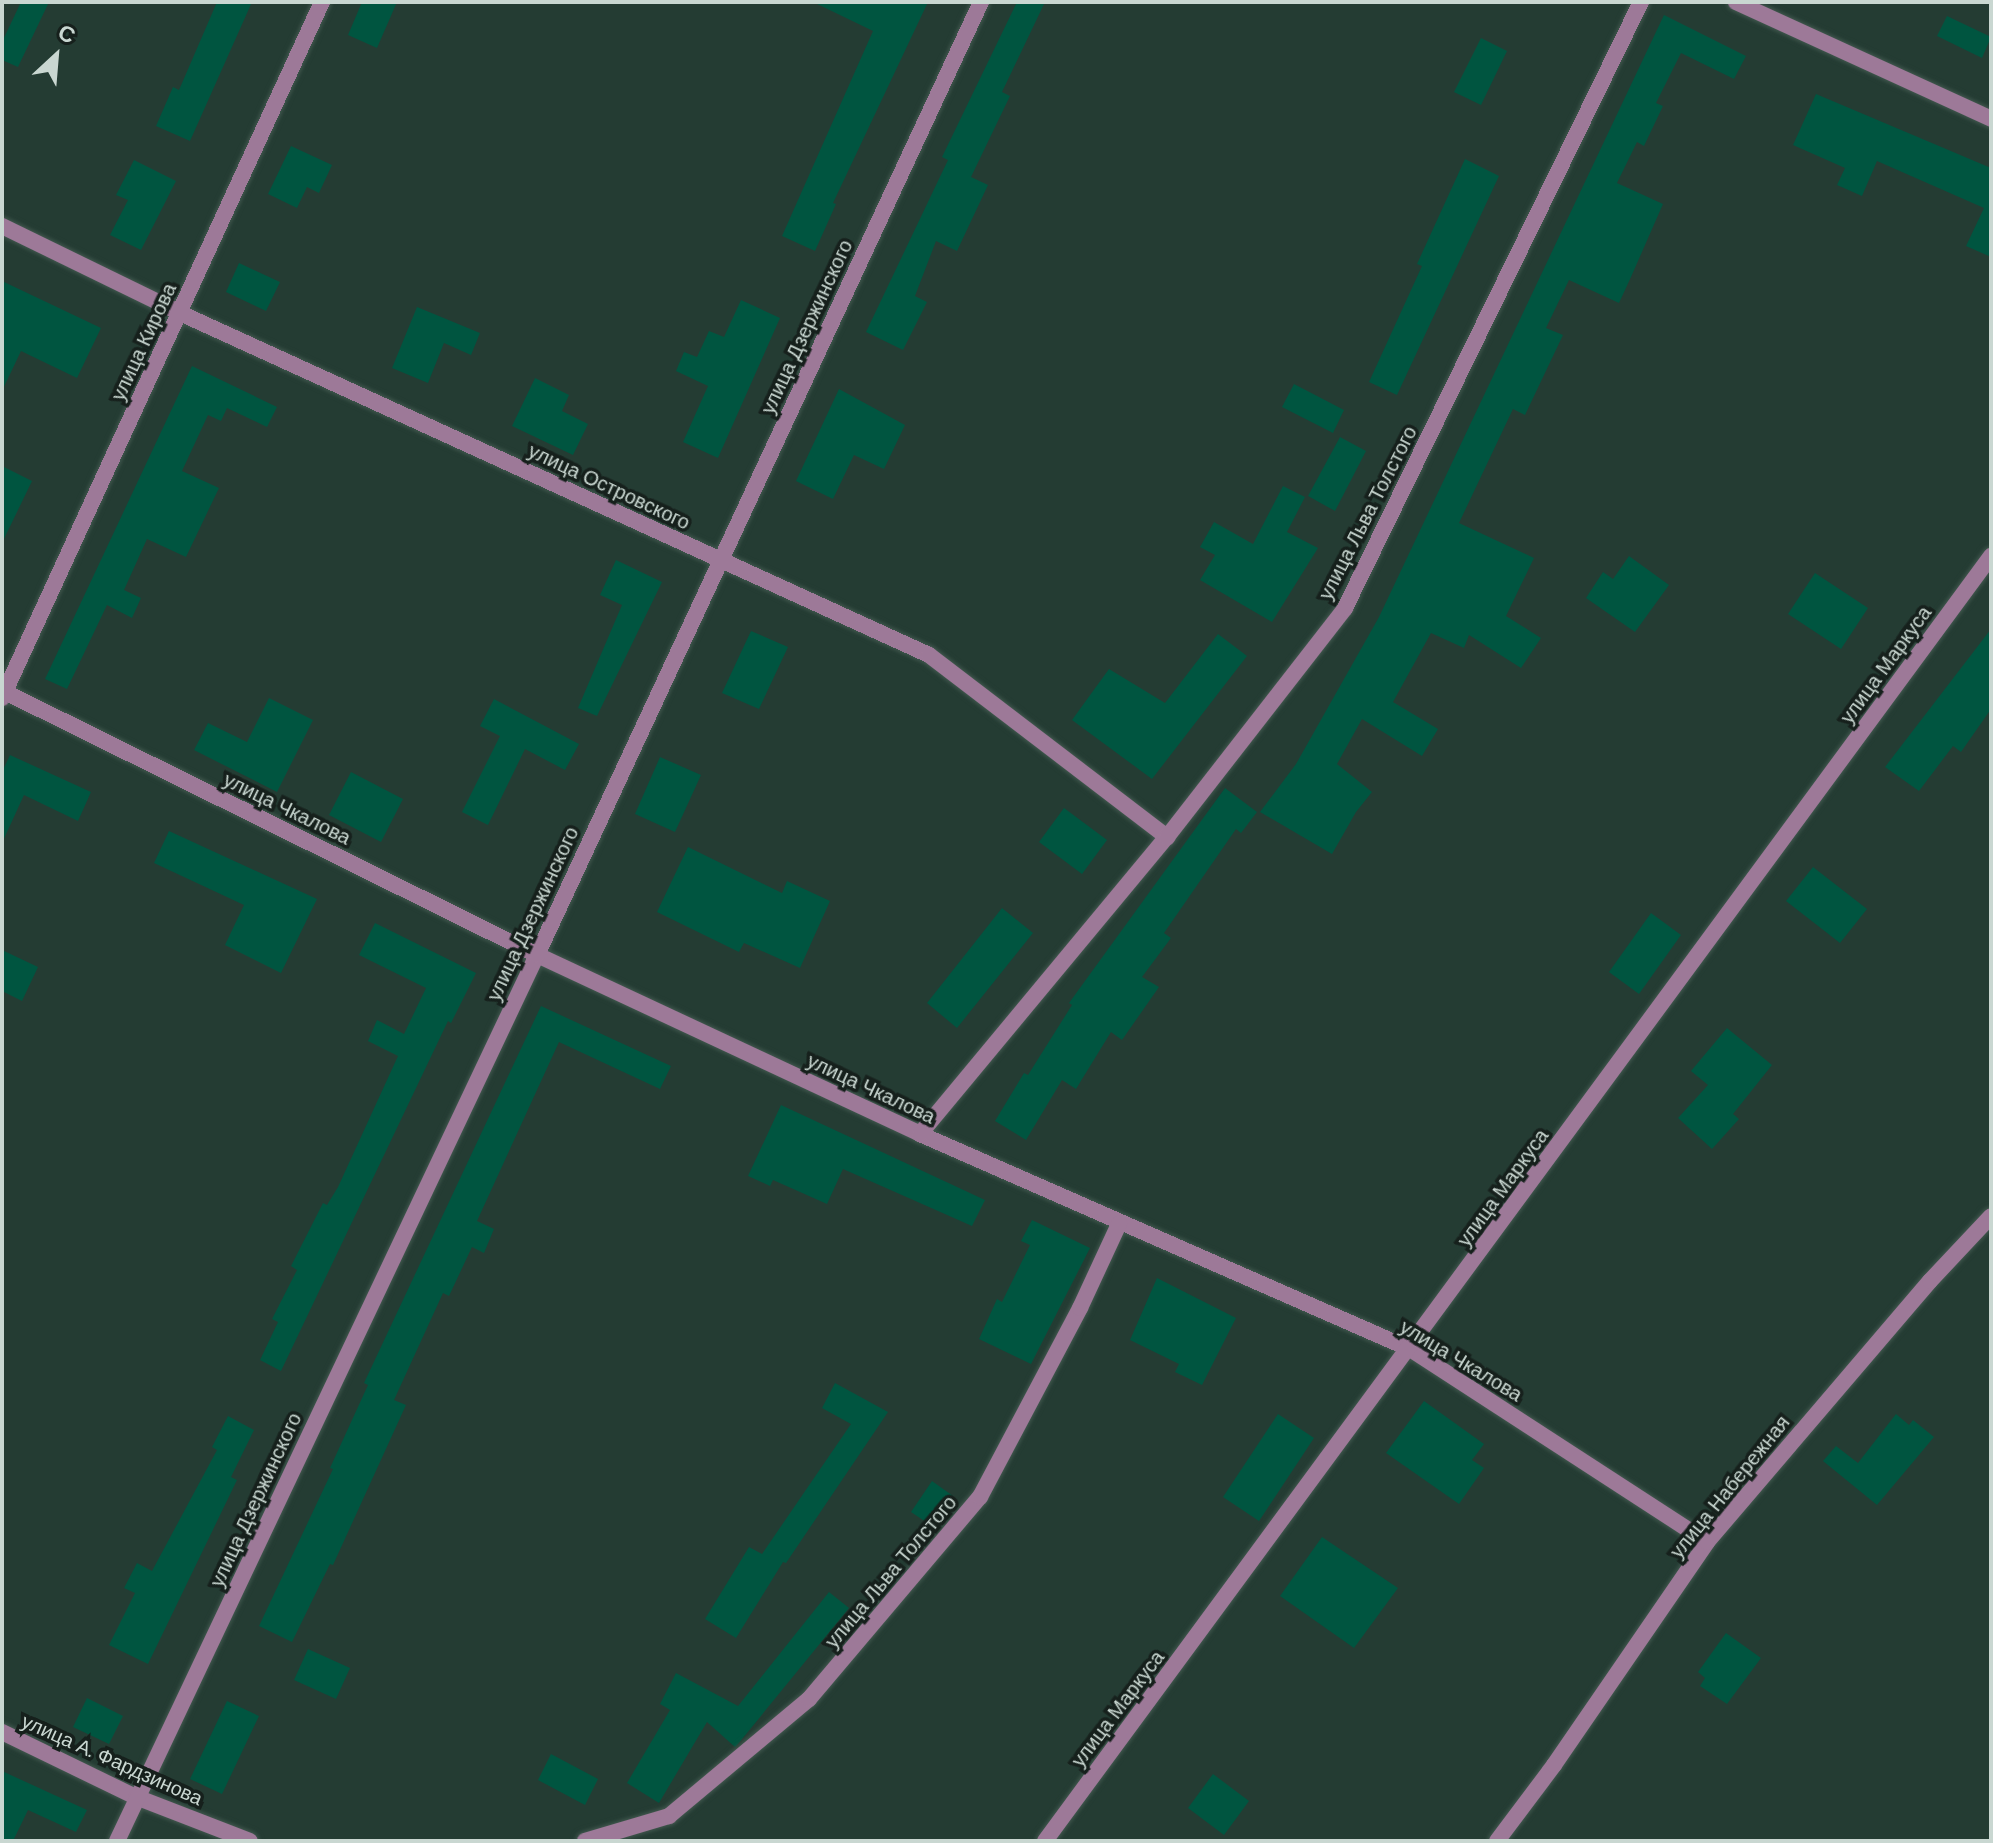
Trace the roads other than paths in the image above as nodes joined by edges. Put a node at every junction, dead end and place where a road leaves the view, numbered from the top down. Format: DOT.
graph roads {
  1 [pos="322,2"];
  2 [pos="981,2"];
  3 [pos="1641,2"];
  4 [pos="1736,2"];
  5 [pos="1991,119"];
  6 [pos="2,226"];
  7 [pos="180,313"];
  8 [pos="1991,556"];
  9 [pos="721,560"];
  10 [pos="4,695"];
  11 [pos="1167,837"];
  12 [pos="537,955"];
  13 [pos="920,1134"];
  14 [pos="1991,1216"];
  15 [pos="1119,1224"];
  16 [pos="1410,1349"];
  17 [pos="1707,1542"];
  18 [pos="2,1732"];
  19 [pos="136,1797"];
  20 [pos="117,1841"];
  21 [pos="250,1841"];
  22 [pos="585,1841"];
  23 [pos="1045,1841"];
  24 [pos="1497,1841"];
  1 -- 7 [label="street, улица Кирова"];
  2 -- 9 [label="street, улица Дзержинского"];
  3 -- 11 [label="street, улица Льва Толстого"];
  4 -- 5 [label="street"];
  6 -- 7 [label="street, улица Островского"];
  7 -- 9 [label="street, улица Островского"];
  7 -- 10 [label="street, улица Кирова"];
  8 -- 16 [label="street, улица Маркуса"];
  9 -- 11 [label="street, улица Островского"];
  9 -- 12 [label="street, улица Дзержинского"];
  10 -- 12 [label="street, улица Чкалова"];
  11 -- 13 [label="street, улица Льва Толстого"];
  12 -- 13 [label="street, улица Чкалова"];
  12 -- 19 [label="street, улица Дзержинского"];
  13 -- 15 [label="street, улица Чкалова"];
  14 -- 17 [label="street, улица Набережная"];
  15 -- 16 [label="street, улица Чкалова"];
  15 -- 22 [label="street, улица Льва Толстого"];
  16 -- 17 [label="street, улица Чкалова"];
  16 -- 23 [label="street, улица Маркуса"];
  17 -- 24 [label="street, улица Набережная"];
  18 -- 19 [label="street, улица А. Фардзинова"];
  19 -- 20 [label="street, улица Дзержинского"];
  19 -- 21 [label="street, улица А. Фардзинова"];
}
